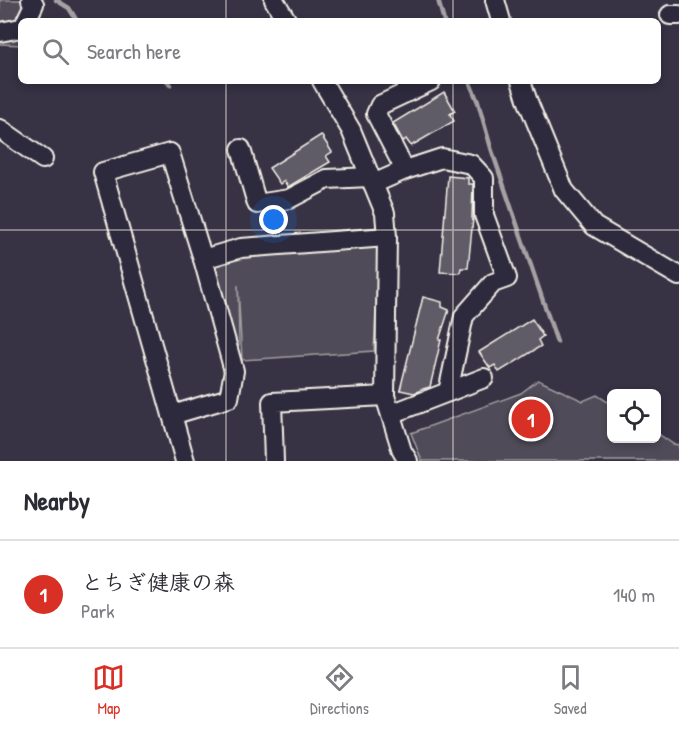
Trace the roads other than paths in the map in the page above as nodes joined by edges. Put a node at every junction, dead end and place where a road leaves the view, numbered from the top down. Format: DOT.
graph roads {
  1 [pos="31,0"];
  2 [pos="274,0"];
  3 [pos="495,0"];
  4 [pos="28,18"];
  5 [pos="285,18"];
  6 [pos="500,18"];
  7 [pos="18,29"];
  8 [pos="0,32"];
  9 [pos="324,84"];
  10 [pos="425,84"];
  11 [pos="522,84"];
  12 [pos="0,129"];
  13 [pos="242,148"];
  14 [pos="43,159"];
  15 [pos="405,170"];
  16 [pos="371,181"];
  17 [pos="387,237"];
  18 [pos="202,259"];
  19 [pos="679,276"];
  20 [pos="484,378"];
  21 [pos="448,392"];
  22 [pos="385,396"];
  23 [pos="390,414"];
  24 [pos="172,416"];
  25 [pos="184,461"];
  26 [pos="274,461"];
  27 [pos="408,461"];
  1 -- 4 [label="street"];
  2 -- 5 [label="street"];
  3 -- 6 [label="street"];
  7 -- 8 [label="street"];
  9 -- 16 [label="street"];
  10 -- 15 [label="street"];
  11 -- 19 [label="street"];
  12 -- 14 [label="street"];
  13 -- 16 [label="street"];
  15 -- 16 [label="street"];
  15 -- 21 [label="street"];
  16 -- 17 [label="street"];
  17 -- 18 [label="street"];
  17 -- 22 [label="street"];
  18 -- 24 [label="street"];
  18 -- 24 [label="street"];
  20 -- 21 [label="street"];
  21 -- 23 [label="street"];
  22 -- 23 [label="street"];
  22 -- 26 [label="street"];
  23 -- 27 [label="street"];
  24 -- 25 [label="street"];
}
